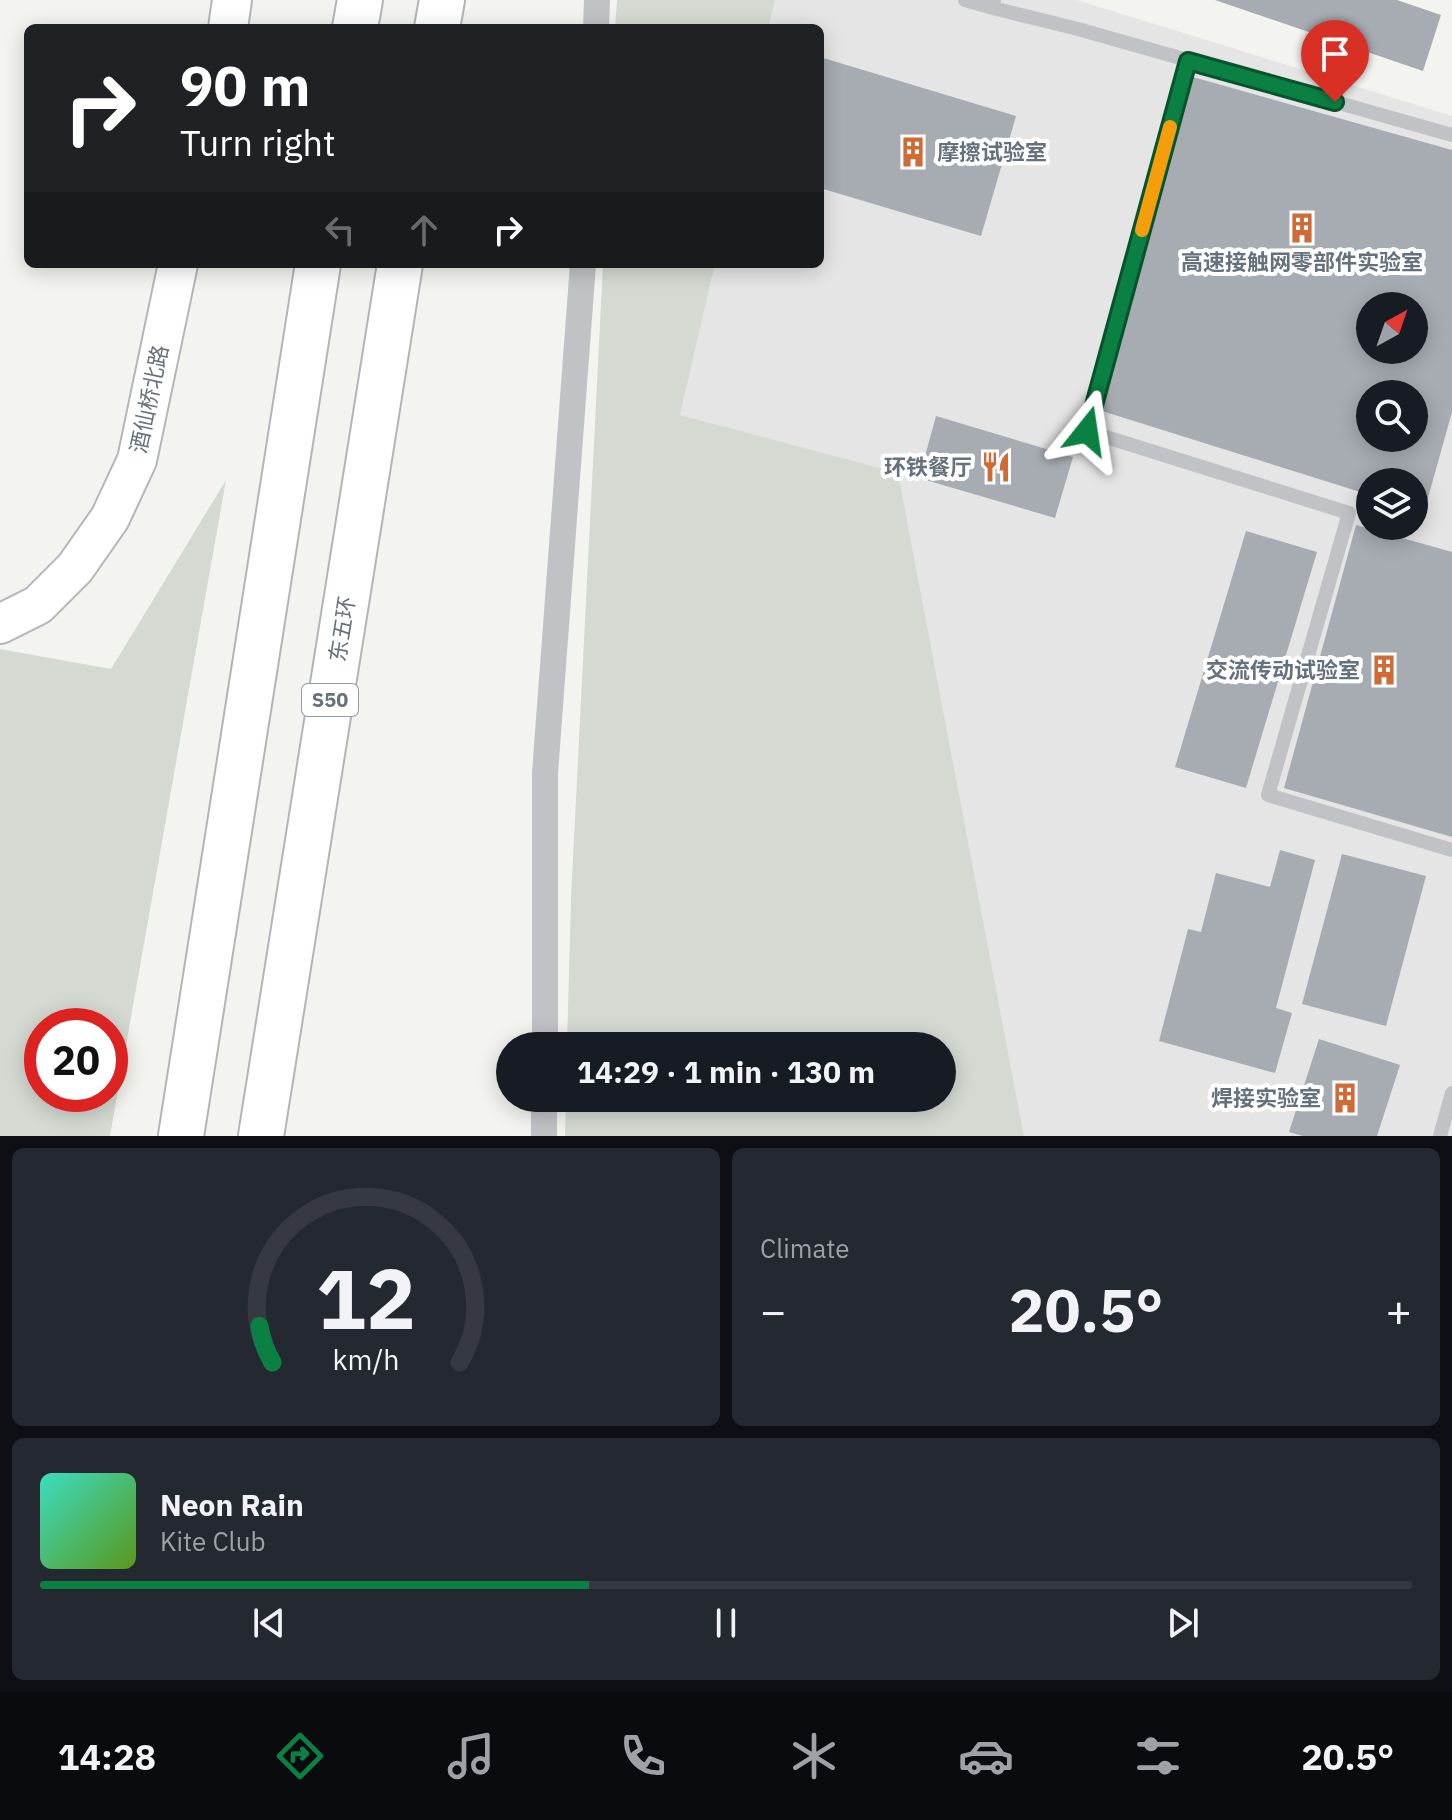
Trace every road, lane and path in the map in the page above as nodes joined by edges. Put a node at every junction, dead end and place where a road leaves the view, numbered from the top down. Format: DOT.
graph roads {
  1 [pos="232,0"];
  2 [pos="360,0"];
  3 [pos="442,0"];
  4 [pos="597,0"];
  5 [pos="965,0"];
  6 [pos="994,4"];
  7 [pos="229,24"];
  8 [pos="356,24"];
  9 [pos="438,24"];
  10 [pos="596,24"];
  11 [pos="1188,61"];
  12 [pos="1452,135"];
  13 [pos="177,268"];
  14 [pos="317,268"];
  15 [pos="399,268"];
  16 [pos="583,268"];
  17 [pos="0,624"];
  18 [pos="1452,850"];
  19 [pos="545,1032"];
  20 [pos="1452,1093"];
  21 [pos="544,1112"];
  22 [pos="181,1136"];
  23 [pos="261,1136"];
  24 [pos="544,1136"];
  25 [pos="1440,1136"];
  1 -- 7 [label="street"];
  2 -- 8 [label="highway"];
  3 -- 9 [label="highway"];
  4 -- 10 [label="street"];
  5 -- 6 [label="lane"];
  6 -- 11 [label="lane"];
  11 -- 12 [label="lane"];
  11 -- 18 [label="lane"];
  13 -- 17 [label="street, 酒仙桥北路"];
  14 -- 22 [label="highway"];
  15 -- 23 [label="highway, 东五环 / S50"];
  16 -- 19 [label="street"];
  20 -- 25 [label="lane"];
  21 -- 24 [label="street"];
}
